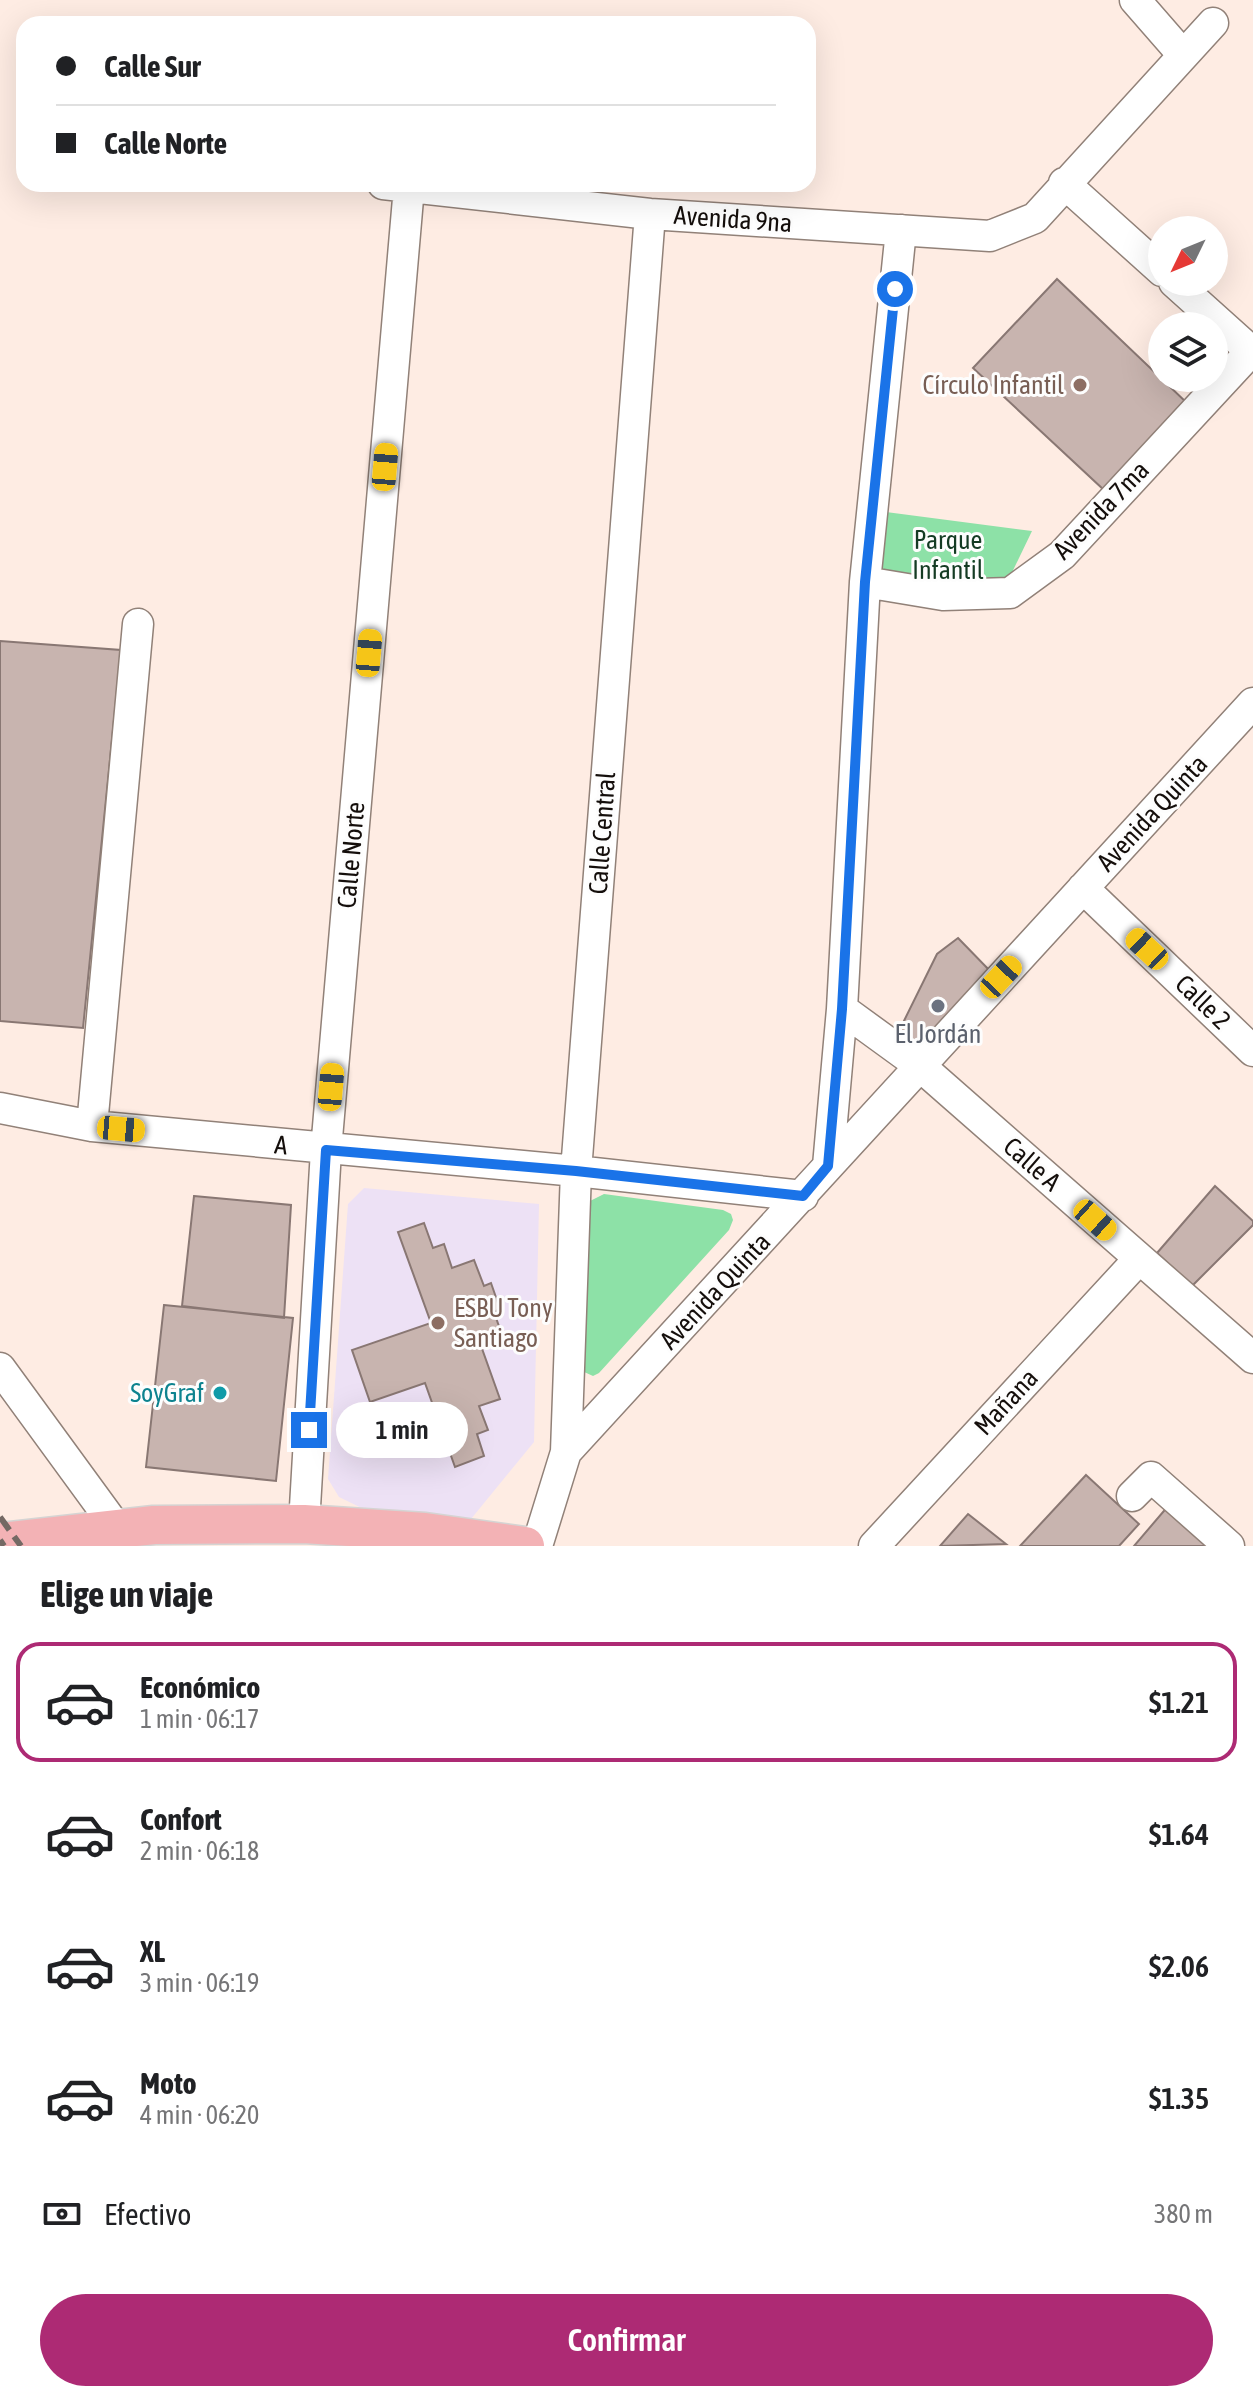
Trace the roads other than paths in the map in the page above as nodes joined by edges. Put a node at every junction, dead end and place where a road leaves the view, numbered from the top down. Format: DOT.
graph roads {
  1 [pos="1135,0"];
  2 [pos="1213,23"];
  3 [pos="1183,55"];
  4 [pos="1064,183"];
  5 [pos="396,192"];
  6 [pos="450,192"];
  7 [pos="650,214"];
  8 [pos="901,230"];
  9 [pos="1148,258"];
  10 [pos="1190,296"];
  11 [pos="1252,351"];
  12 [pos="865,582"];
  13 [pos="138,624"];
  14 [pos="1252,706"];
  15 [pos="1083,888"];
  16 [pos="842,1009"];
  17 [pos="1253,1051"];
  18 [pos="919,1065"];
  19 [pos="0,1108"];
  20 [pos="92,1126"];
  21 [pos="326,1150"];
  22 [pos="828,1166"];
  23 [pos="576,1171"];
  24 [pos="803,1196"];
  25 [pos="1139,1259"];
  26 [pos="1253,1358"];
  27 [pos="0,1368"];
  28 [pos="566,1452"];
  29 [pos="1132,1496"];
  30 [pos="304,1524"];
  31 [pos="119,1531"];
  32 [pos="0,1542"];
  33 [pos="525,1546"];
  34 [pos="537,1546"];
  35 [pos="874,1546"];
  36 [pos="1229,1546"];
  1 -- 3 [label="street"];
  2 -- 3 [label="street, Avenida 9na"];
  3 -- 4 [label="street, Avenida 9na"];
  4 -- 8 [label="street, Avenida 9na"];
  4 -- 9 [label="street"];
  5 -- 21 [label="street, Calle Norte"];
  6 -- 7 [label="street, Avenida 9na"];
  7 -- 8 [label="street, Avenida 9na"];
  7 -- 23 [label="street, Calle Central"];
  8 -- 12 [label="street"];
  10 -- 11 [label="street"];
  11 -- 12 [label="street, Avenida 7ma"];
  12 -- 16 [label="street"];
  13 -- 20 [label="street"];
  14 -- 15 [label="street, Avenida Quinta"];
  15 -- 17 [label="street, Calle 2"];
  15 -- 18 [label="street, Avenida Quinta"];
  16 -- 18 [label="street, Calle A"];
  16 -- 22 [label="street"];
  18 -- 22 [label="street, Avenida Quinta"];
  18 -- 25 [label="street, Calle A"];
  19 -- 20 [label="street, A"];
  20 -- 21 [label="street, A"];
  21 -- 23 [label="street, A"];
  21 -- 30 [label="street, Calle Norte"];
  22 -- 24 [label="street, Avenida Quinta"];
  23 -- 24 [label="street, A"];
  23 -- 28 [label="street, Calle Central"];
  24 -- 28 [label="street, Avenida Quinta"];
  25 -- 26 [label="street, Calle A"];
  25 -- 35 [label="street, Mañana"];
  27 -- 31 [label="street"];
  28 -- 34 [label="street, Avenida Quinta"];
  29 -- 36 [label="street"];
  30 -- 31 [label="main road"];
  30 -- 33 [label="main road"];
  31 -- 32 [label="main road"];
}
